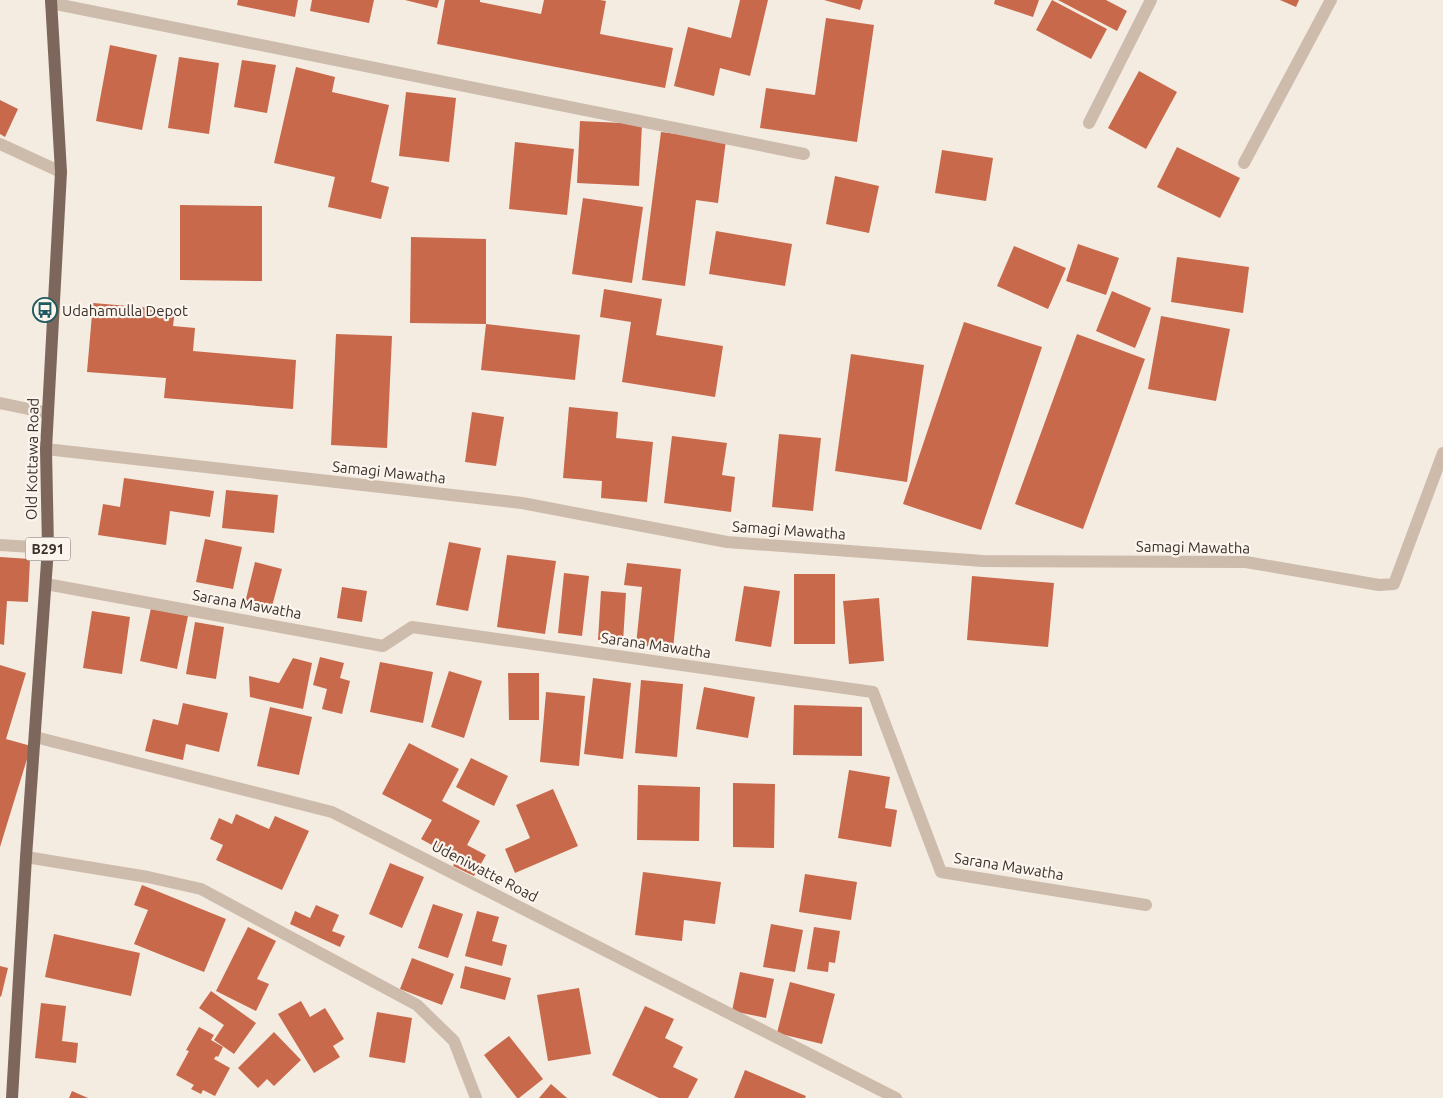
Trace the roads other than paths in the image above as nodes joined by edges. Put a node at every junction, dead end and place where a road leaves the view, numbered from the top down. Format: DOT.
graph roads {
  1 [pos="1151,0"];
  2 [pos="1331,0"];
  3 [pos="51,1"];
  4 [pos="1089,123"];
  5 [pos="0,144"];
  6 [pos="804,154"];
  7 [pos="1244,163"];
  8 [pos="61,172"];
  9 [pos="0,403"];
  10 [pos="48,413"];
  11 [pos="46,449"];
  12 [pos="1443,453"];
  13 [pos="0,545"];
  14 [pos="48,548"];
  15 [pos="46,584"];
  16 [pos="35,737"];
  17 [pos="26,857"];
  18 [pos="1146,905"];
  19 [pos="12,1098"];
  20 [pos="476,1098"];
  21 [pos="896,1098"];
  1 -- 4 [label="street"];
  2 -- 7 [label="street"];
  3 -- 6 [label="street"];
  3 -- 8 [label="main road, Old Kottawa Road / B291"];
  5 -- 8 [label="street"];
  8 -- 10 [label="main road, Old Kottawa Road / B291"];
  9 -- 10 [label="street"];
  10 -- 11 [label="main road, Old Kottawa Road / B291"];
  11 -- 12 [label="street, Samagi Mawatha"];
  11 -- 14 [label="main road, Old Kottawa Road / B291"];
  13 -- 14 [label="street"];
  14 -- 15 [label="main road, Old Kottawa Road / B291"];
  15 -- 16 [label="main road, Old Kottawa Road / B291"];
  15 -- 18 [label="street, Sarana Mawatha"];
  16 -- 17 [label="main road, Old Kottawa Road / B291"];
  16 -- 21 [label="street, Udeniwatte Road"];
  17 -- 19 [label="main road, Old Kottawa Road / B291"];
  17 -- 20 [label="street"];
}
